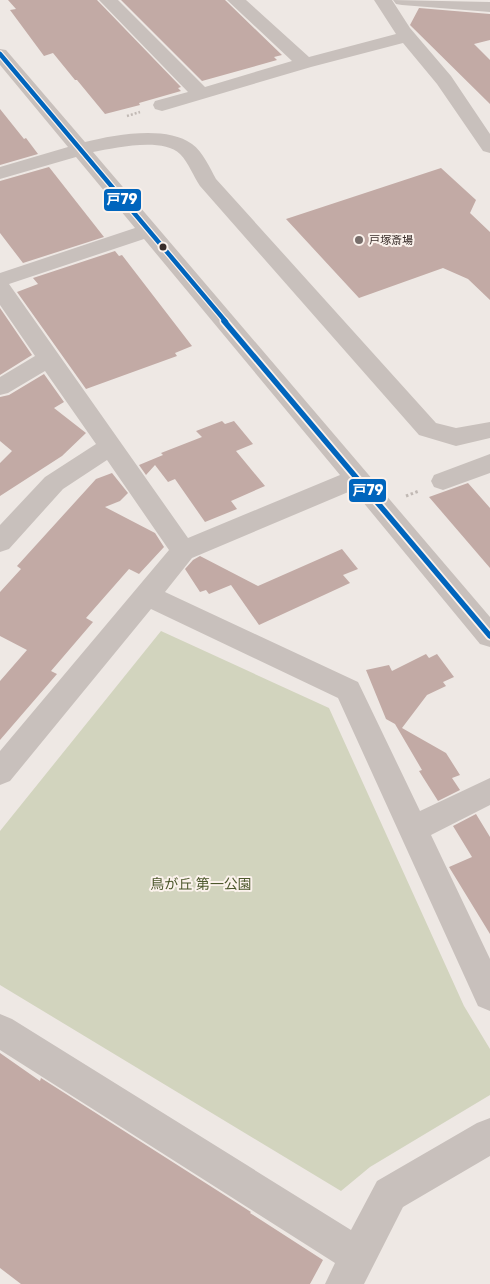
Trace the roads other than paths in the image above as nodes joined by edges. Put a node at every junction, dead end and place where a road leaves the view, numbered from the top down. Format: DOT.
graph roads {
  1 [pos="108,0"];
  2 [pos="236,0"];
  3 [pos="383,0"];
  4 [pos="402,0"];
  5 [pos="430,1"];
  6 [pos="490,7"];
  7 [pos="406,37"];
  8 [pos="0,54"];
  9 [pos="305,63"];
  10 [pos="201,94"];
  11 [pos="162,105"];
  12 [pos="489,145"];
  13 [pos="81,150"];
  14 [pos="0,173"];
  15 [pos="147,231"];
  16 [pos="0,280"];
  17 [pos="0,288"];
  18 [pos="47,359"];
  19 [pos="0,387"];
  20 [pos="490,430"];
  21 [pos="111,446"];
  22 [pos="490,462"];
  23 [pos="358,478"];
  24 [pos="443,481"];
  25 [pos="0,542"];
  26 [pos="183,551"];
  27 [pos="147,595"];
  28 [pos="490,636"];
  29 [pos="0,772"];
  30 [pos="490,791"];
  31 [pos="413,829"];
  32 [pos="490,995"];
  33 [pos="0,1031"];
  34 [pos="490,1136"];
  35 [pos="351,1270"];
  1 -- 10 [label="street"];
  2 -- 9 [label="street"];
  3 -- 7 [label="street"];
  4 -- 5 [label="street"];
  5 -- 6 [label="street"];
  7 -- 9 [label="street"];
  7 -- 12 [label="street"];
  8 -- 13 [label="street"];
  9 -- 10 [label="street"];
  10 -- 11 [label="street"];
  13 -- 14 [label="street"];
  13 -- 15 [label="street"];
  13 -- 20 [label="street"];
  15 -- 16 [label="street"];
  15 -- 23 [label="street"];
  17 -- 18 [label="street"];
  18 -- 19 [label="street"];
  18 -- 21 [label="street"];
  21 -- 25 [label="street"];
  21 -- 26 [label="street"];
  22 -- 24 [label="street"];
  23 -- 26 [label="street"];
  23 -- 28 [label="street"];
  26 -- 27 [label="street"];
  27 -- 29 [label="street"];
  27 -- 31 [label="street"];
  30 -- 31 [label="street"];
  31 -- 32 [label="street"];
  33 -- 35 [label="street"];
  34 -- 35 [label="street"];
}
